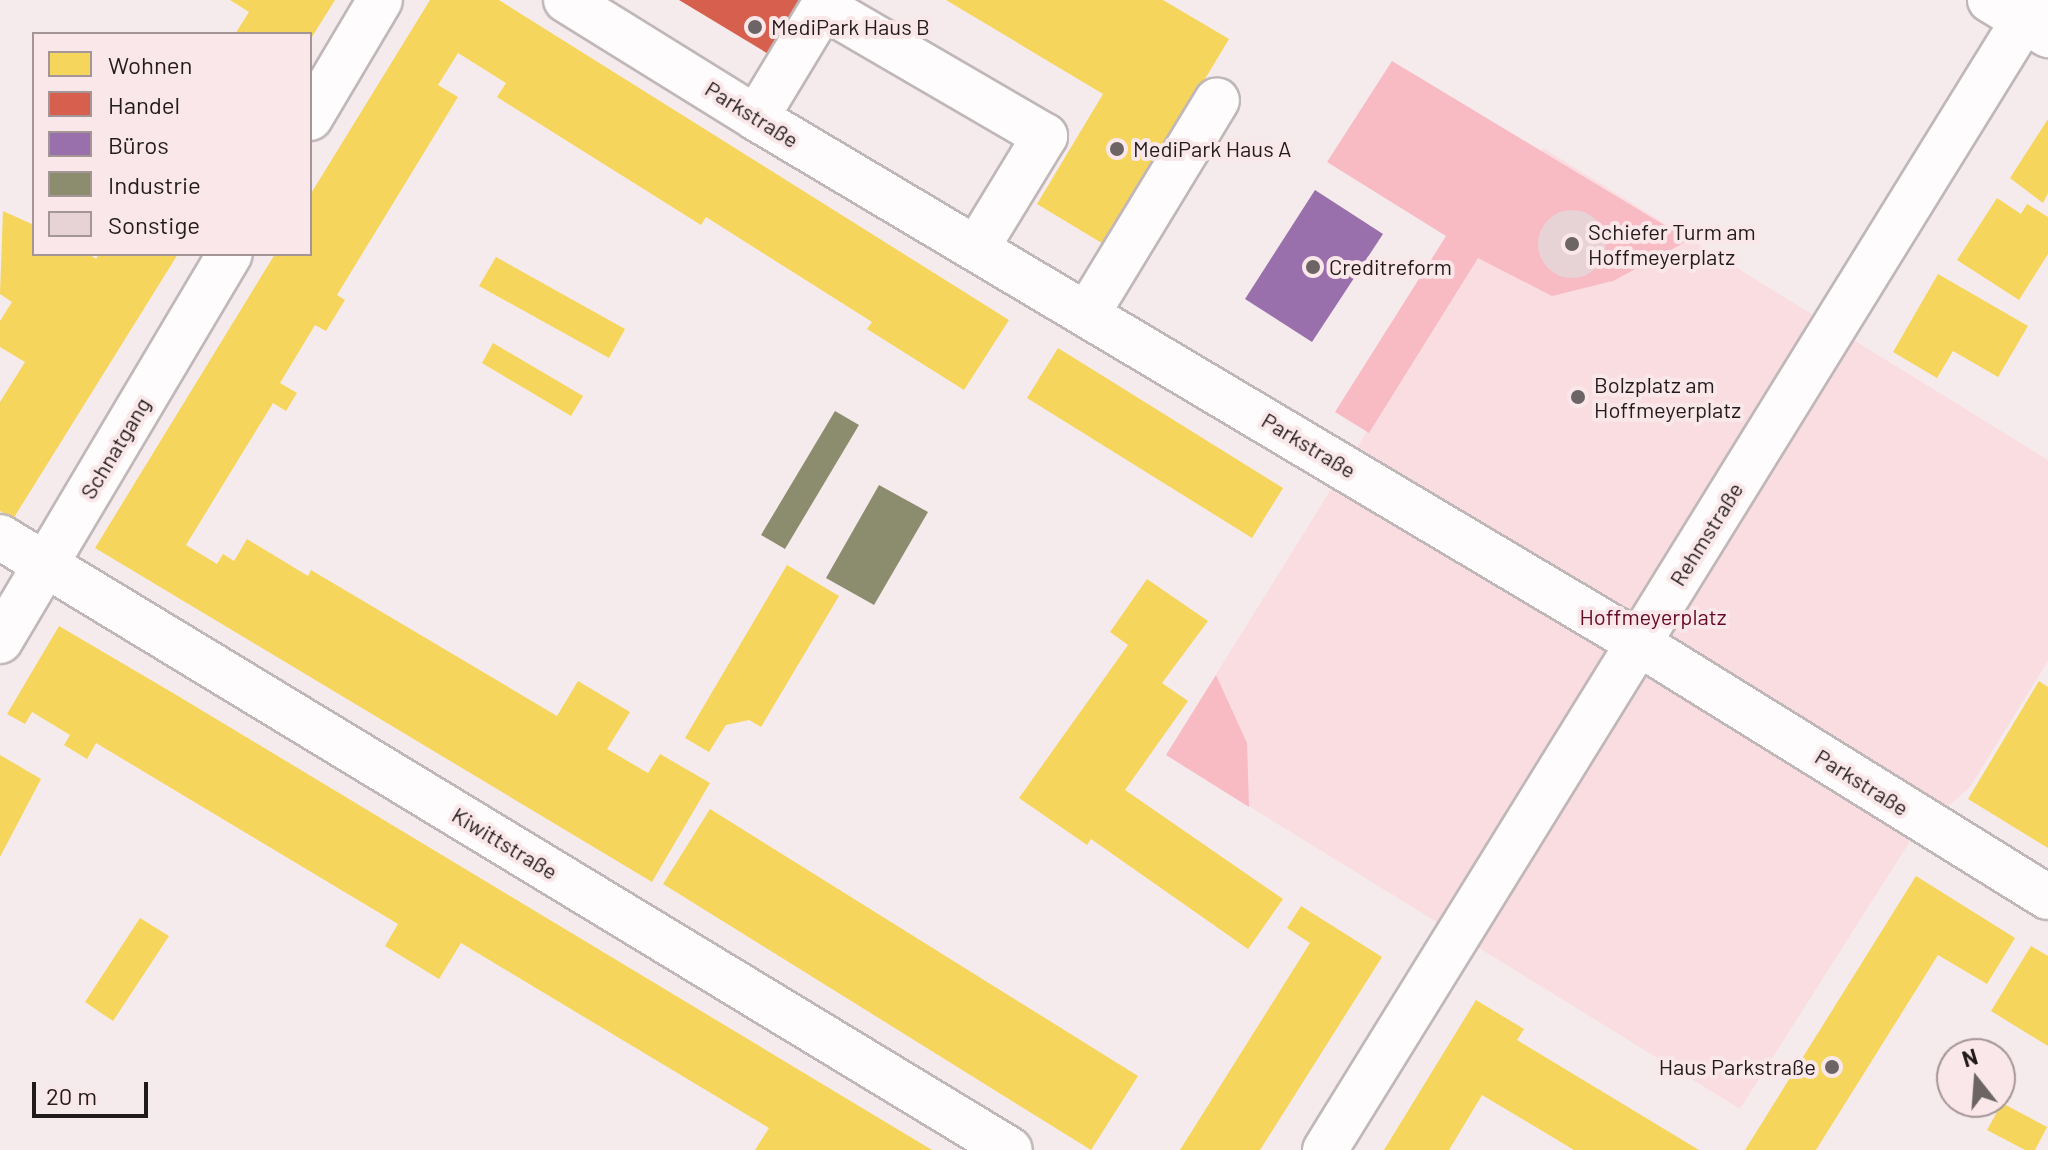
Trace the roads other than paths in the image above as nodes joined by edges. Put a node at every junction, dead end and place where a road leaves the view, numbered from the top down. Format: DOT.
graph roads {
  1 [pos="380,0"];
  2 [pos="566,0"];
  3 [pos="2024,14"];
  4 [pos="1217,100"];
  5 [pos="312,115"];
  6 [pos="756,118"];
  7 [pos="976,249"];
  8 [pos="229,256"];
  9 [pos="1087,314"];
  10 [pos="0,537"];
  11 [pos="45,564"];
  12 [pos="0,641"];
  13 [pos="1638,643"];
  14 [pos="2048,897"];
  15 [pos="1010,1150"];
  16 [pos="1325,1150"];
  1 -- 5 [label="street"];
  2 -- 6 [label="street, Parkstraße"];
  3 -- 13 [label="street, Rehmstraße"];
  4 -- 9 [label="street"];
  6 -- 7 [label="street, Parkstraße"];
  6 -- 7 [label="street"];
  7 -- 9 [label="street, Parkstraße"];
  8 -- 11 [label="street, Schnatgang"];
  9 -- 13 [label="street, Parkstraße"];
  10 -- 11 [label="street, Kiwittstraße"];
  11 -- 12 [label="street, Schnatgang"];
  11 -- 15 [label="street, Kiwittstraße"];
  13 -- 14 [label="street, Parkstraße"];
  13 -- 16 [label="street, Rehmstraße"];
}
